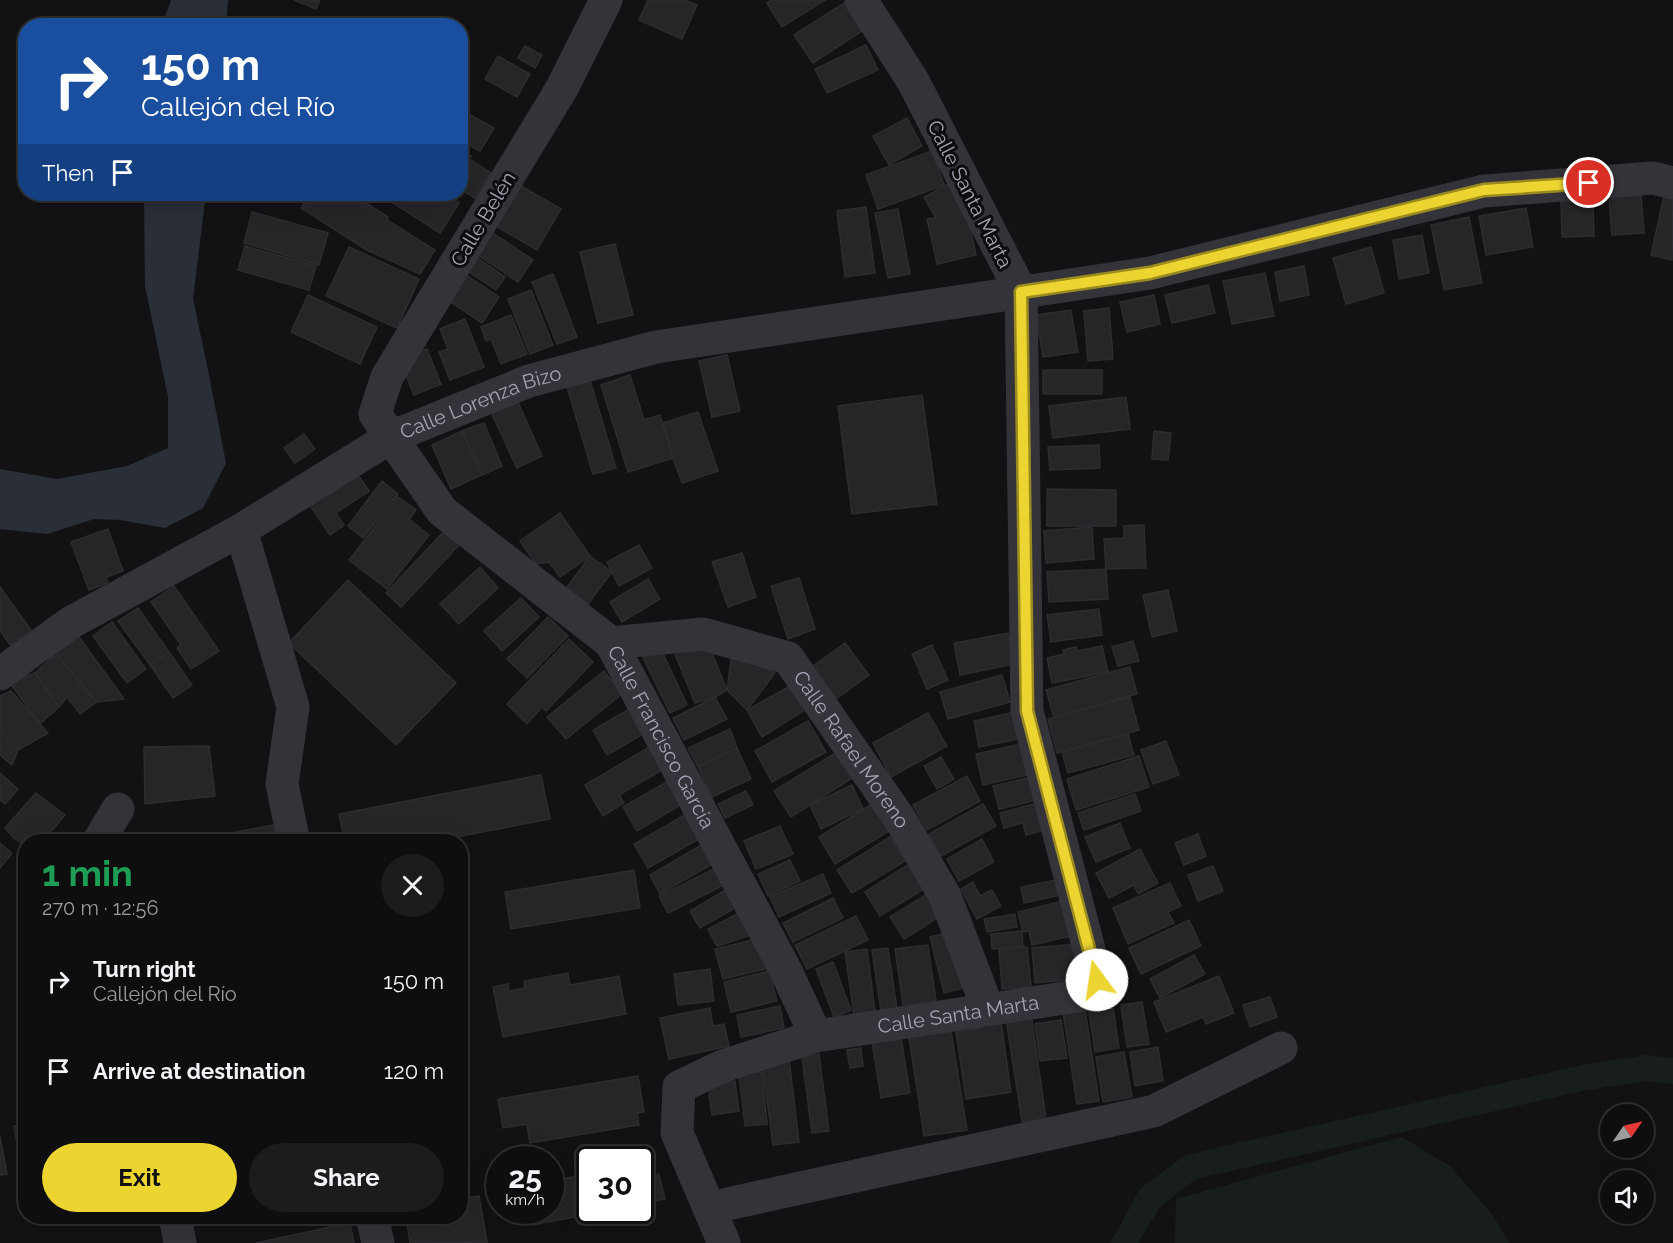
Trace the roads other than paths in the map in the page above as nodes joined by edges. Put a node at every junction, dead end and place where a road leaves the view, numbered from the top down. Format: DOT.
graph roads {
  1 [pos="606,0"];
  2 [pos="861,0"];
  3 [pos="1673,183"];
  4 [pos="1021,292"];
  5 [pos="391,437"];
  6 [pos="241,530"];
  7 [pos="610,643"];
  8 [pos="0,674"];
  9 [pos="118,809"];
  10 [pos="103,834"];
  11 [pos="292,834"];
  12 [pos="988,1009"];
  13 [pos="816,1036"];
  14 [pos="1281,1048"];
  15 [pos="709,1208"];
  16 [pos="176,1224"];
  17 [pos="374,1224"];
  18 [pos="180,1243"];
  19 [pos="378,1243"];
  20 [pos="724,1243"];
  1 -- 5 [label="street, Calle Belén"];
  2 -- 4 [label="street, Calle Santa Marta"];
  3 -- 4 [label="street, Calle Lorenza Bizo"];
  4 -- 5 [label="street, Calle Lorenza Bizo"];
  4 -- 12 [label="street, Calle Santa Marta"];
  5 -- 6 [label="street, Calle Lorenza Bizo"];
  5 -- 7 [label="street, Calle Francisco García"];
  6 -- 8 [label="street, Calle Lorenza Bizo"];
  6 -- 11 [label="street"];
  7 -- 12 [label="street, Calle Rafael Moreno"];
  7 -- 13 [label="street, Calle Francisco García"];
  9 -- 10 [label="street"];
  12 -- 13 [label="street, Calle Santa Marta"];
  13 -- 15 [label="street, Calle Santa Marta"];
  14 -- 15 [label="street"];
  15 -- 20 [label="street, Calle Santa Marta"];
  16 -- 18 [label="street"];
  17 -- 19 [label="street"];
}
